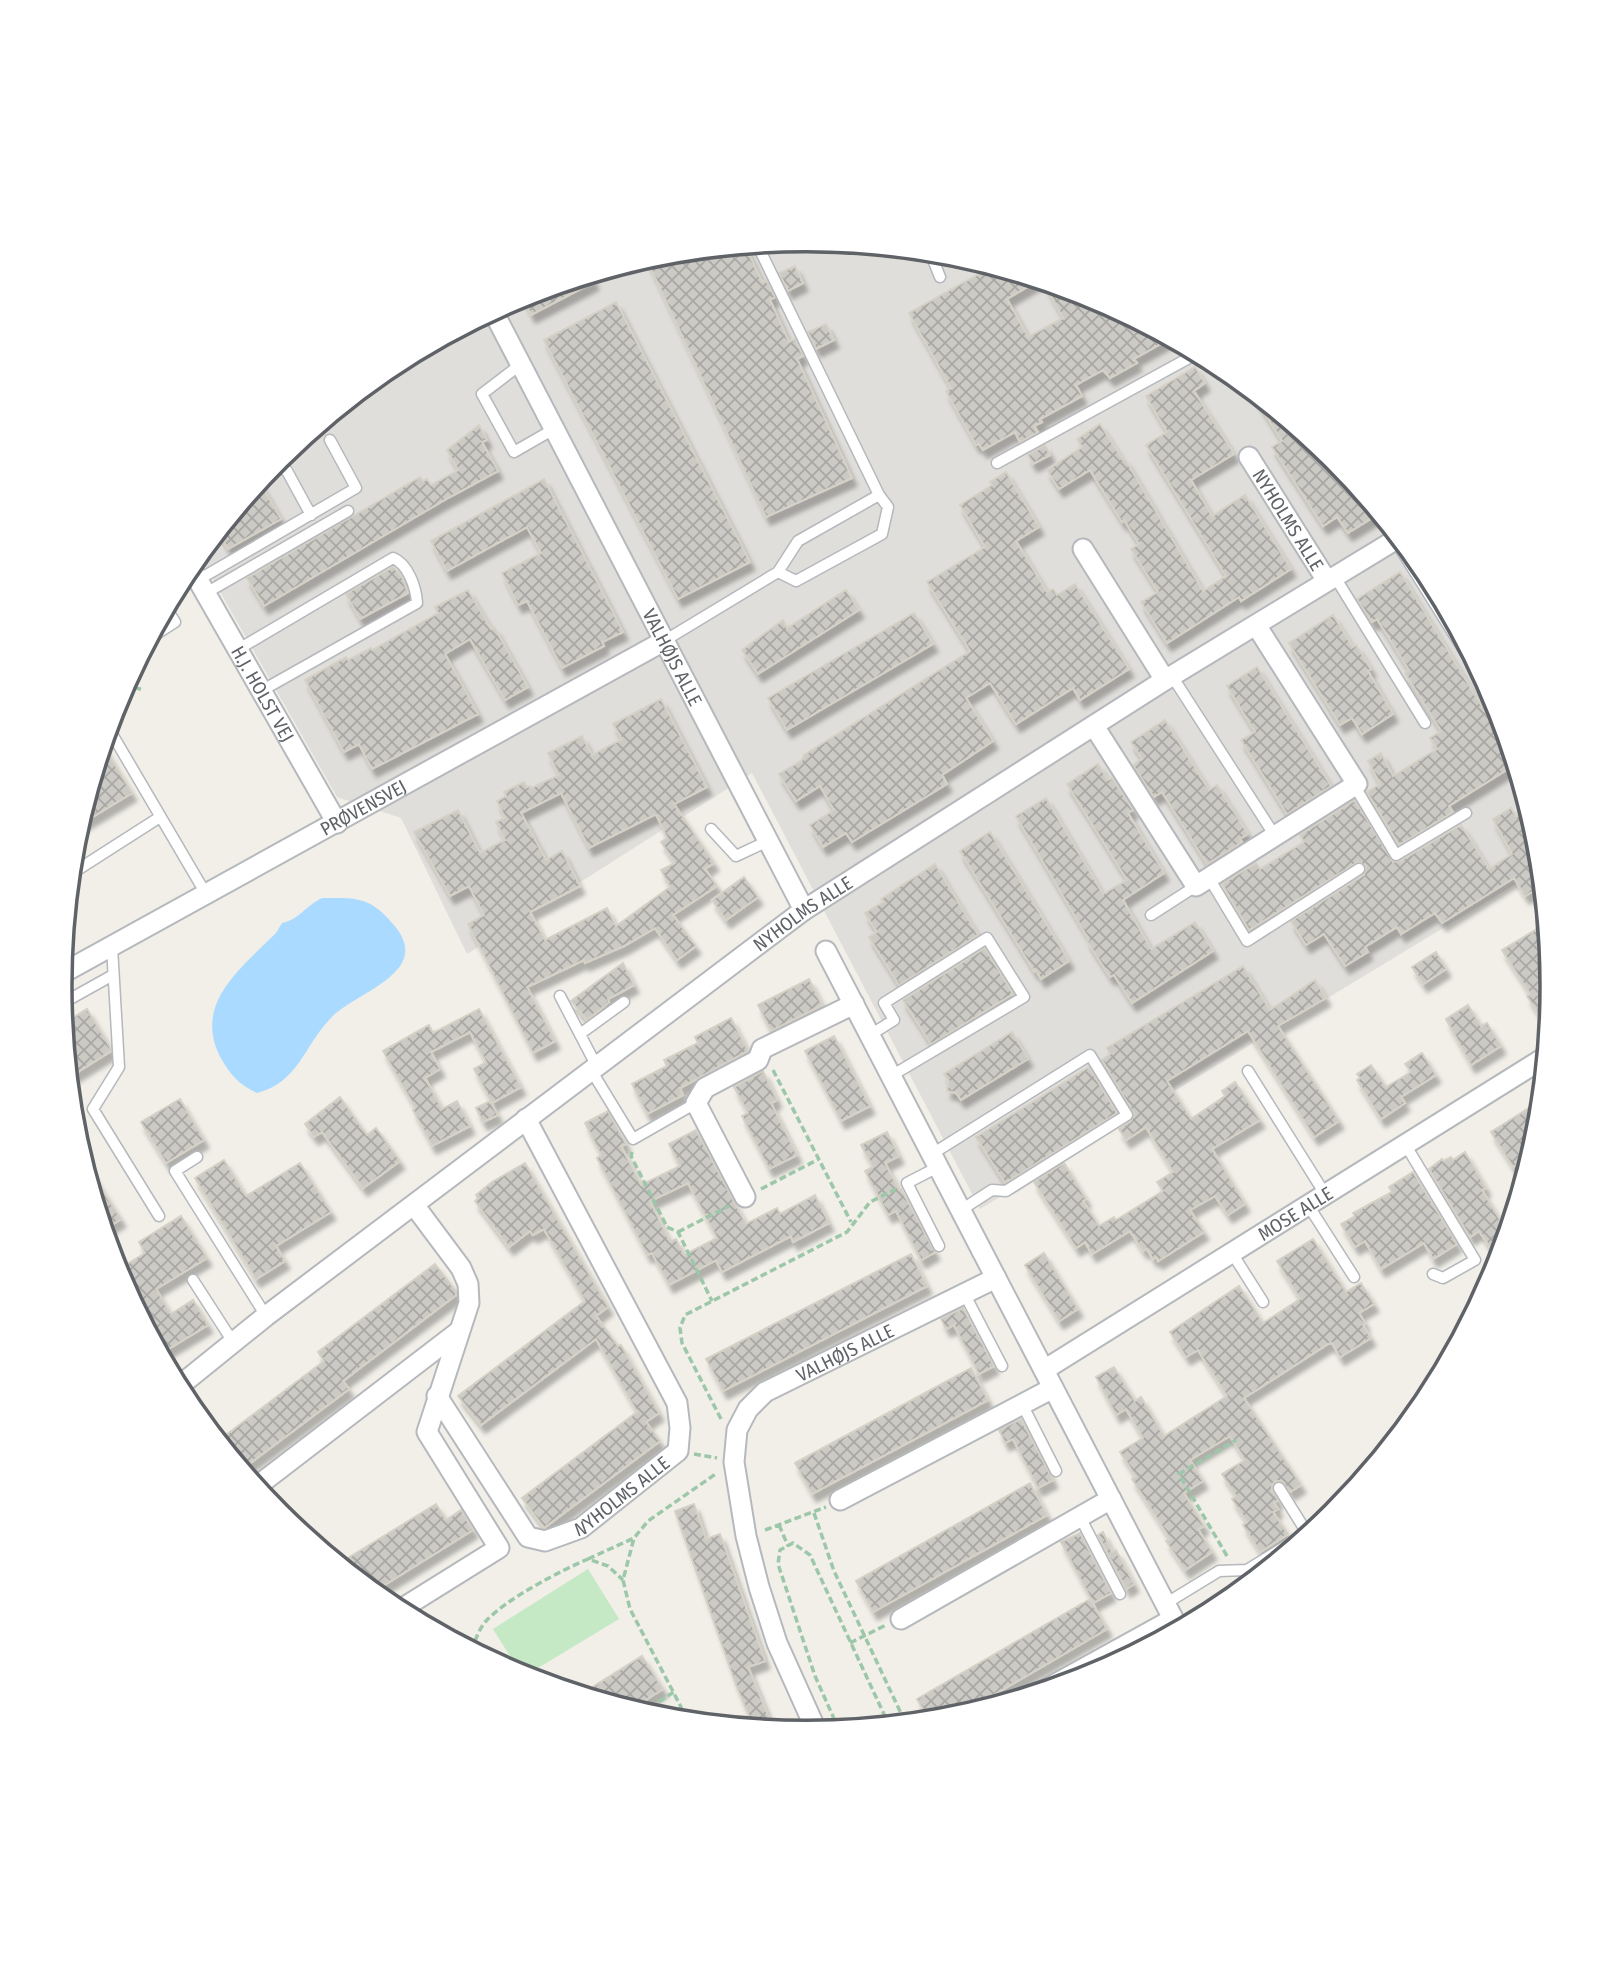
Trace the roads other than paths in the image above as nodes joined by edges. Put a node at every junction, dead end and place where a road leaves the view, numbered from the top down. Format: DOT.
graph roads {
  1 [pos="761,253"];
  2 [pos="935,263"];
  3 [pos="940,276"];
  4 [pos="498,321"];
  5 [pos="1188,359"];
  6 [pos="521,364"];
  7 [pos="554,429"];
  8 [pos="330,440"];
  9 [pos="1249,457"];
  10 [pos="997,463"];
  11 [pos="284,470"];
  12 [pos="879,495"];
  13 [pos="348,511"];
  14 [pos="311,515"];
  15 [pos="1391,542"];
  16 [pos="1083,549"];
  17 [pos="778,572"];
  18 [pos="1331,579"];
  19 [pos="198,580"];
  20 [pos="1256,625"];
  21 [pos="664,641"];
  22 [pos="237,650"];
  23 [pos="1169,678"];
  24 [pos="261,691"];
  25 [pos="1425,723"];
  26 [pos="1094,726"];
  27 [pos="115,739"];
  28 [pos="1354,785"];
  29 [pos="1466,813"];
  30 [pos="160,817"];
  31 [pos="337,822"];
  32 [pos="711,829"];
  33 [pos="1275,836"];
  34 [pos="768,841"];
  35 [pos="82,867"];
  36 [pos="1359,869"];
  37 [pos="1203,882"];
  38 [pos="206,894"];
  39 [pos="804,910"];
  40 [pos="1150,915"];
  41 [pos="112,947"];
  42 [pos="826,951"];
  43 [pos="72,968"];
  44 [pos="113,975"];
  45 [pos="560,996"];
  46 [pos="72,998"];
  47 [pos="624,1002"];
  48 [pos="854,1004"];
  49 [pos="580,1034"];
  50 [pos="870,1035"];
  51 [pos="1537,1062"];
  52 [pos="593,1068"];
  53 [pos="1248,1071"];
  54 [pos="891,1076"];
  55 [pos="696,1103"];
  56 [pos="526,1119"];
  57 [pos="1405,1144"];
  58 [pos="197,1157"];
  59 [pos="935,1160"];
  60 [pos="1325,1194"];
  61 [pos="745,1198"];
  62 [pos="414,1205"];
  63 [pos="1308,1205"];
  64 [pos="961,1210"];
  65 [pos="159,1216"];
  66 [pos="939,1246"];
  67 [pos="1232,1253"];
  68 [pos="1433,1274"];
  69 [pos="1354,1277"];
  70 [pos="996,1278"];
  71 [pos="193,1280"];
  72 [pos="963,1293"];
  73 [pos="1263,1302"];
  74 [pos="266,1316"];
  75 [pos="458,1332"];
  76 [pos="233,1342"];
  77 [pos="1002,1366"];
  78 [pos="1049,1379"];
  79 [pos="187,1380"];
  80 [pos="438,1396"];
  81 [pos="1022,1404"];
  82 [pos="1056,1471"];
  83 [pos="264,1481"];
  84 [pos="1279,1488"];
  85 [pos="1111,1499"];
  86 [pos="840,1500"];
  87 [pos="1080,1517"];
  88 [pos="1304,1527"];
  89 [pos="1273,1553"];
  90 [pos="1120,1594"];
  91 [pos="409,1604"];
  92 [pos="1172,1617"];
  93 [pos="901,1619"];
  94 [pos="1155,1633"];
  95 [pos="812,1721"];
  1 -- 12 [label="lane"];
  2 -- 3 [label="lane"];
  4 -- 6 [label="street, VALHØJS ALLE"];
  5 -- 10 [label="lane"];
  6 -- 7 [label="street, VALHØJS ALLE"];
  6 -- 7 [label="lane"];
  7 -- 21 [label="street, VALHØJS ALLE"];
  8 -- 14 [label="lane"];
  9 -- 18 [label="street, NYHOLMS ALLE"];
  11 -- 14 [label="lane"];
  12 -- 17 [label="lane"];
  12 -- 17 [label="lane"];
  13 -- 19 [label="lane"];
  14 -- 19 [label="lane"];
  15 -- 18 [label="street, NYHOLMS ALLE"];
  16 -- 23 [label="street"];
  17 -- 21 [label="lane"];
  18 -- 20 [label="street, NYHOLMS ALLE"];
  18 -- 25 [label="lane"];
  19 -- 22 [label="street, H.J. HOLST VEJ"];
  20 -- 23 [label="street, NYHOLMS ALLE"];
  20 -- 28 [label="street"];
  21 -- 31 [label="street, PRØVENSVEJ"];
  21 -- 34 [label="street, VALHØJS ALLE"];
  22 -- 24 [label="street, H.J. HOLST VEJ"];
  22 -- 24 [label="lane"];
  23 -- 26 [label="street, NYHOLMS ALLE"];
  23 -- 33 [label="lane"];
  24 -- 31 [label="street, H.J. HOLST VEJ"];
  26 -- 37 [label="street"];
  26 -- 39 [label="street, NYHOLMS ALLE"];
  27 -- 30 [label="lane"];
  28 -- 29 [label="lane"];
  28 -- 33 [label="street"];
  30 -- 35 [label="lane"];
  30 -- 38 [label="lane"];
  31 -- 38 [label="street, PRØVENSVEJ"];
  32 -- 34 [label="lane"];
  33 -- 37 [label="street"];
  34 -- 39 [label="street, VALHØJS ALLE"];
  36 -- 37 [label="lane"];
  37 -- 40 [label="lane"];
  38 -- 41 [label="street, PRØVENSVEJ"];
  39 -- 52 [label="street, NYHOLMS ALLE"];
  41 -- 43 [label="street, PRØVENSVEJ"];
  41 -- 44 [label="lane"];
  42 -- 48 [label="street"];
  44 -- 46 [label="lane"];
  44 -- 65 [label="lane"];
  45 -- 49 [label="lane"];
  47 -- 49 [label="lane"];
  48 -- 50 [label="street"];
  48 -- 55 [label="street"];
  49 -- 52 [label="lane"];
  50 -- 54 [label="street"];
  50 -- 54 [label="lane"];
  51 -- 57 [label="street, MOSE ALLE"];
  52 -- 55 [label="lane"];
  52 -- 56 [label="street, NYHOLMS ALLE"];
  53 -- 60 [label="lane"];
  54 -- 59 [label="street"];
  55 -- 61 [label="street"];
  56 -- 62 [label="street, NYHOLMS ALLE"];
  56 -- 80 [label="street, NYHOLMS ALLE"];
  57 -- 60 [label="street, MOSE ALLE"];
  57 -- 68 [label="lane"];
  58 -- 74 [label="lane"];
  59 -- 64 [label="street"];
  59 -- 64 [label="lane"];
  59 -- 66 [label="lane"];
  60 -- 63 [label="street, MOSE ALLE"];
  62 -- 74 [label="street, NYHOLMS ALLE"];
  62 -- 75 [label="street"];
  63 -- 67 [label="street, MOSE ALLE"];
  63 -- 69 [label="lane"];
  64 -- 70 [label="street"];
  67 -- 73 [label="lane"];
  67 -- 78 [label="street, MOSE ALLE"];
  70 -- 72 [label="street, VALHØJS ALLE"];
  70 -- 78 [label="street"];
  71 -- 76 [label="lane"];
  72 -- 77 [label="lane"];
  72 -- 95 [label="street, VALHØJS ALLE"];
  74 -- 76 [label="street, NYHOLMS ALLE"];
  75 -- 80 [label="street"];
  75 -- 83 [label="street"];
  76 -- 79 [label="street, NYHOLMS ALLE"];
  78 -- 81 [label="street"];
  78 -- 85 [label="street"];
  80 -- 91 [label="street"];
  81 -- 82 [label="lane"];
  81 -- 86 [label="street"];
  84 -- 88 [label="lane"];
  85 -- 87 [label="street"];
  85 -- 92 [label="street"];
  87 -- 90 [label="lane"];
  87 -- 93 [label="street"];
  89 -- 92 [label="lane"];
  92 -- 94 [label="street"];
}
